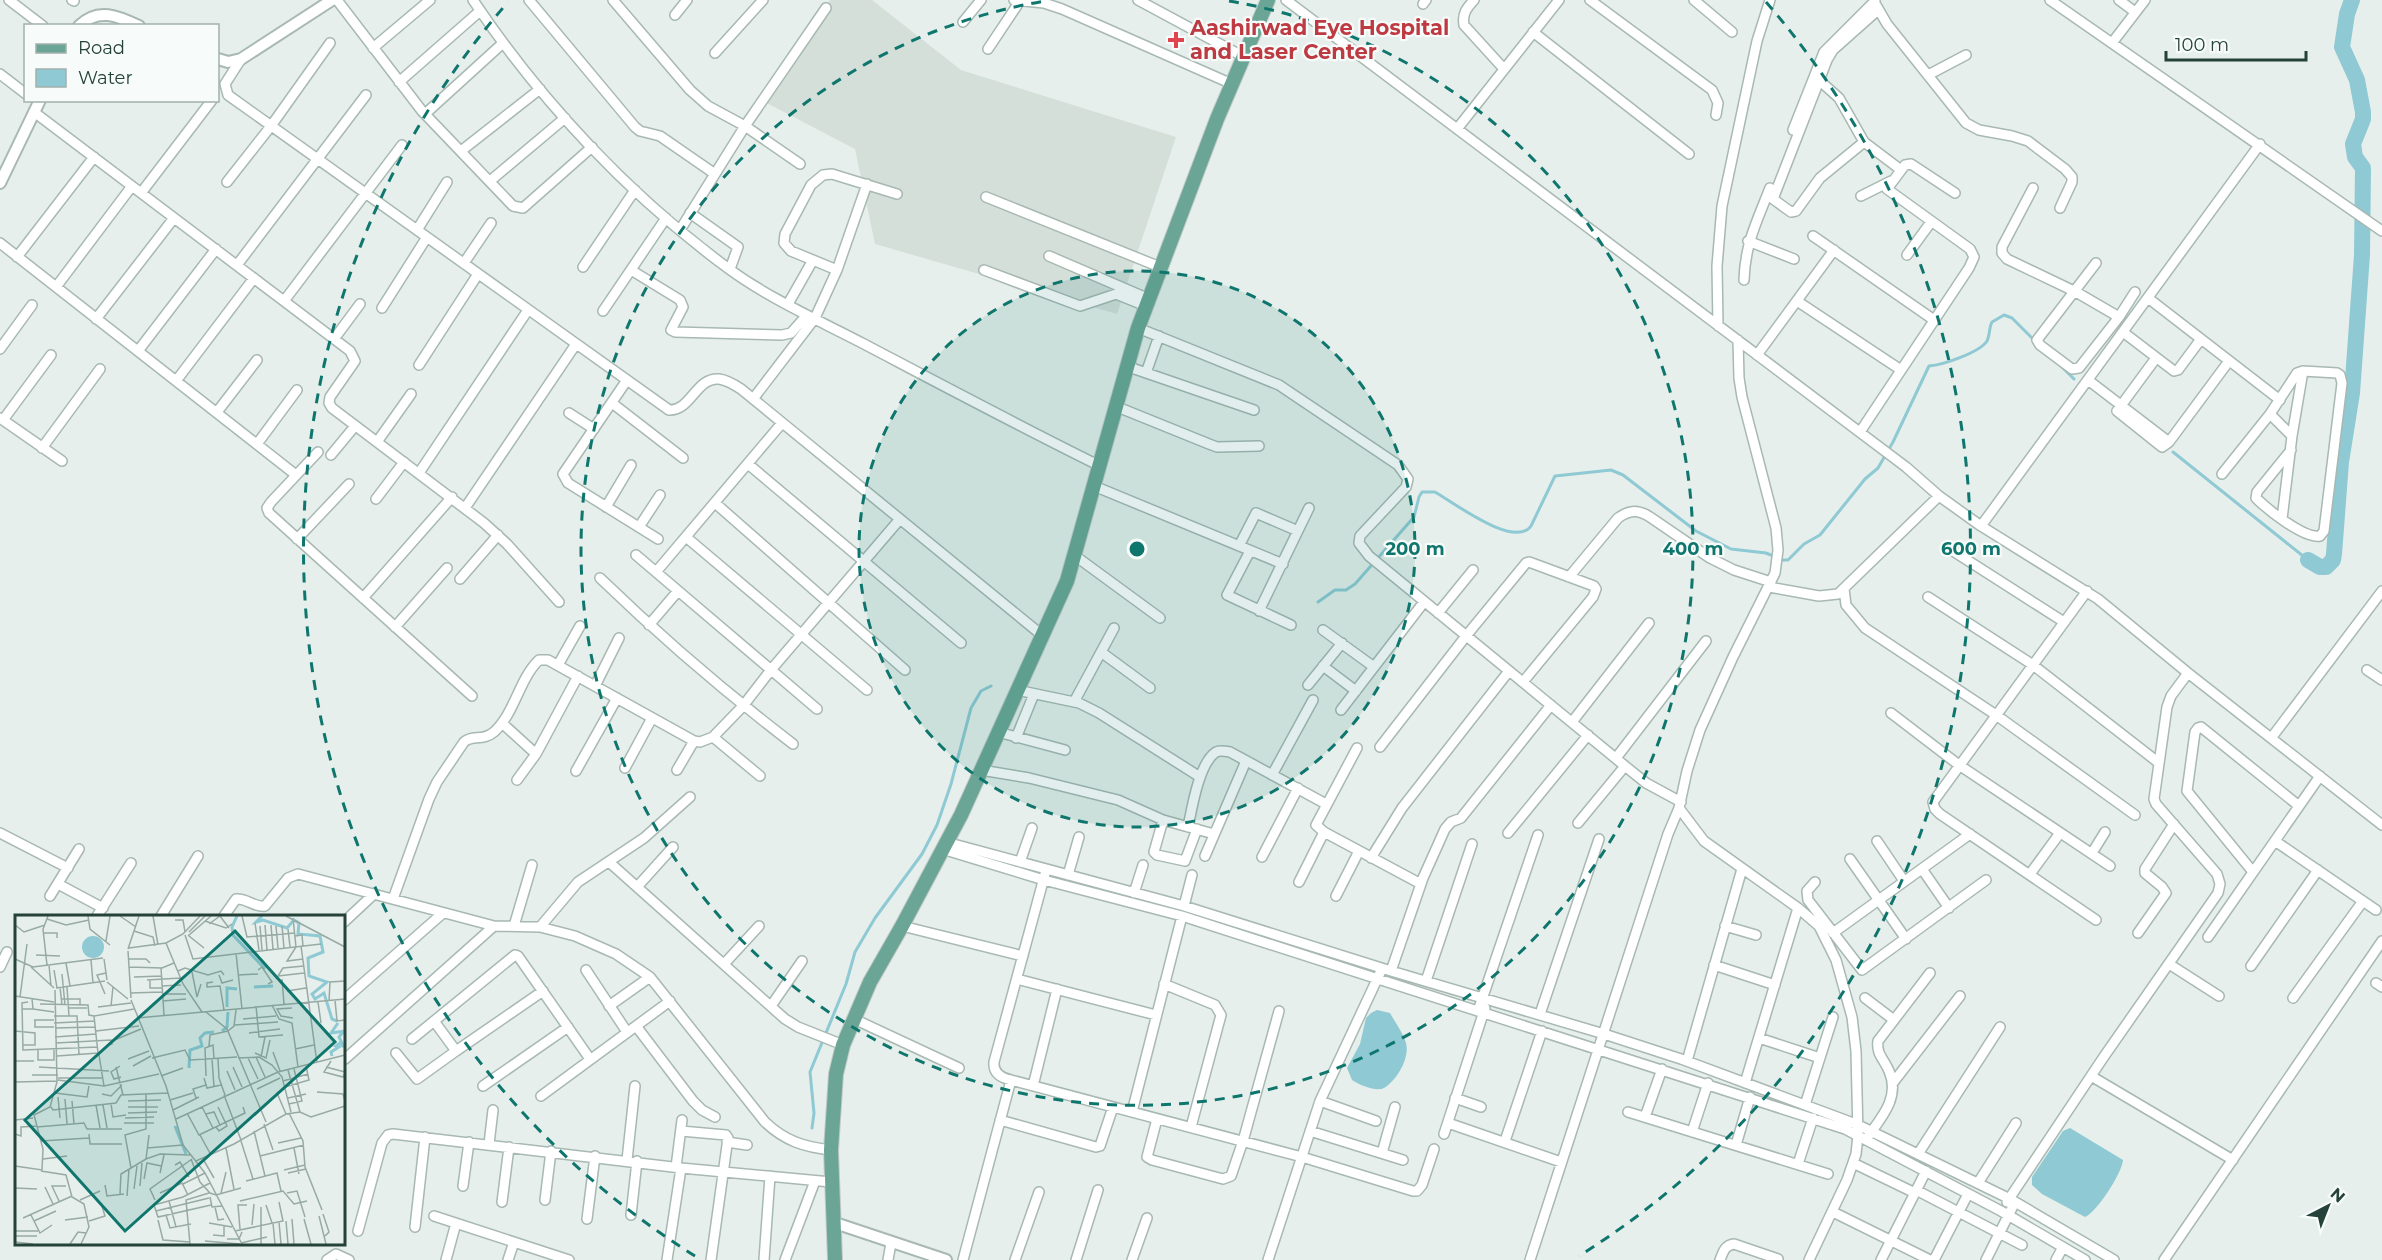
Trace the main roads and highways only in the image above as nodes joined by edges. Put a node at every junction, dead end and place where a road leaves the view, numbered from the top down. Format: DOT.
graph roads {
  1 [pos="1268,0"];
  2 [pos="835,1260"];
  1 -- 2 [label="main road"];
}
